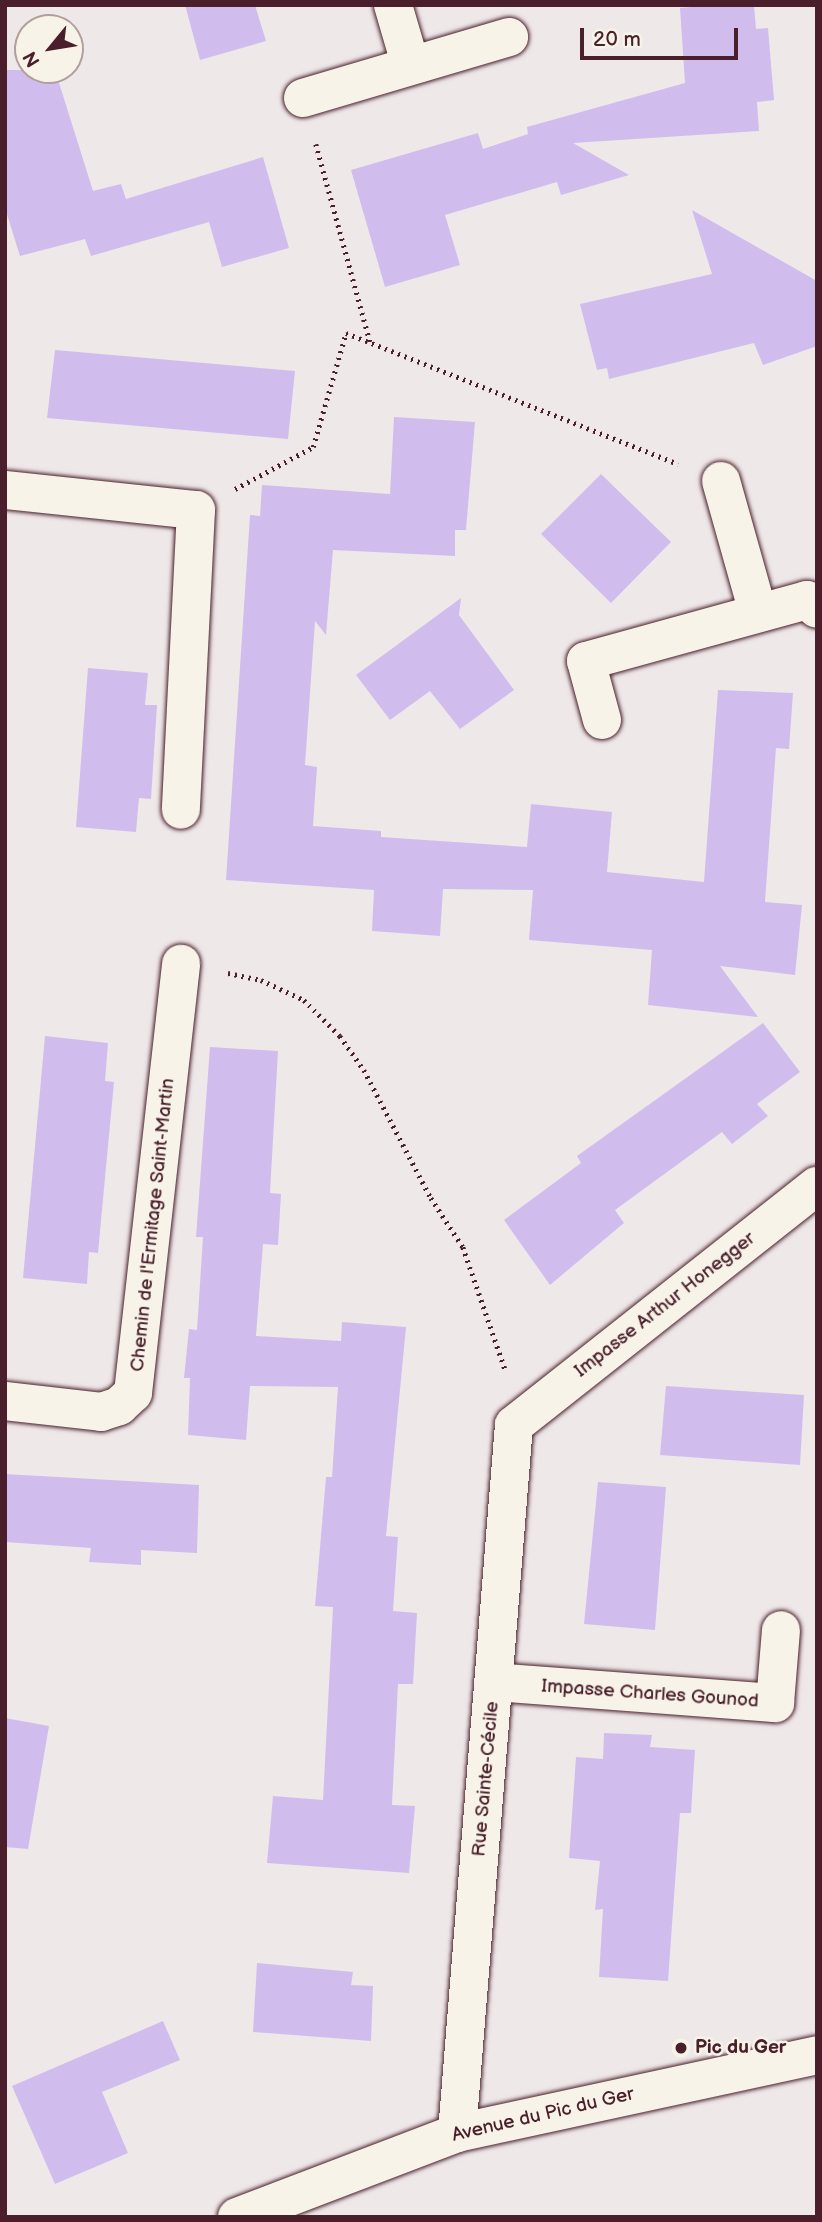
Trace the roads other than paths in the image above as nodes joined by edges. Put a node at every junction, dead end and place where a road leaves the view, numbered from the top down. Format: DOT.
graph roads {
  1 [pos="393,5"];
  2 [pos="509,37"];
  3 [pos="410,63"];
  4 [pos="303,98"];
  5 [pos="722,481"];
  6 [pos="5,490"];
  7 [pos="817,609"];
  8 [pos="758,613"];
  9 [pos="602,720"];
  10 [pos="181,810"];
  11 [pos="181,964"];
  12 [pos="817,1186"];
  13 [pos="5,1401"];
  14 [pos="514,1425"];
  15 [pos="781,1630"];
  16 [pos="494,1682"];
  17 [pos="817,2055"];
  18 [pos="457,2133"];
  19 [pos="237,2217"];
  1 -- 3 [label="street"];
  2 -- 3 [label="street"];
  3 -- 4 [label="street"];
  5 -- 8 [label="street"];
  6 -- 10 [label="street"];
  7 -- 8 [label="street"];
  8 -- 9 [label="street"];
  11 -- 13 [label="street, Chemin de l'Ermitage Saint-Martin"];
  12 -- 14 [label="street, Impasse Arthur Honegger"];
  14 -- 16 [label="street, Rue Sainte-Cécile"];
  15 -- 16 [label="street, Impasse Charles Gounod"];
  16 -- 18 [label="street, Rue Sainte-Cécile"];
  17 -- 18 [label="street, Avenue du Pic du Ger"];
  18 -- 19 [label="street, Avenue du Pic du Ger"];
}
